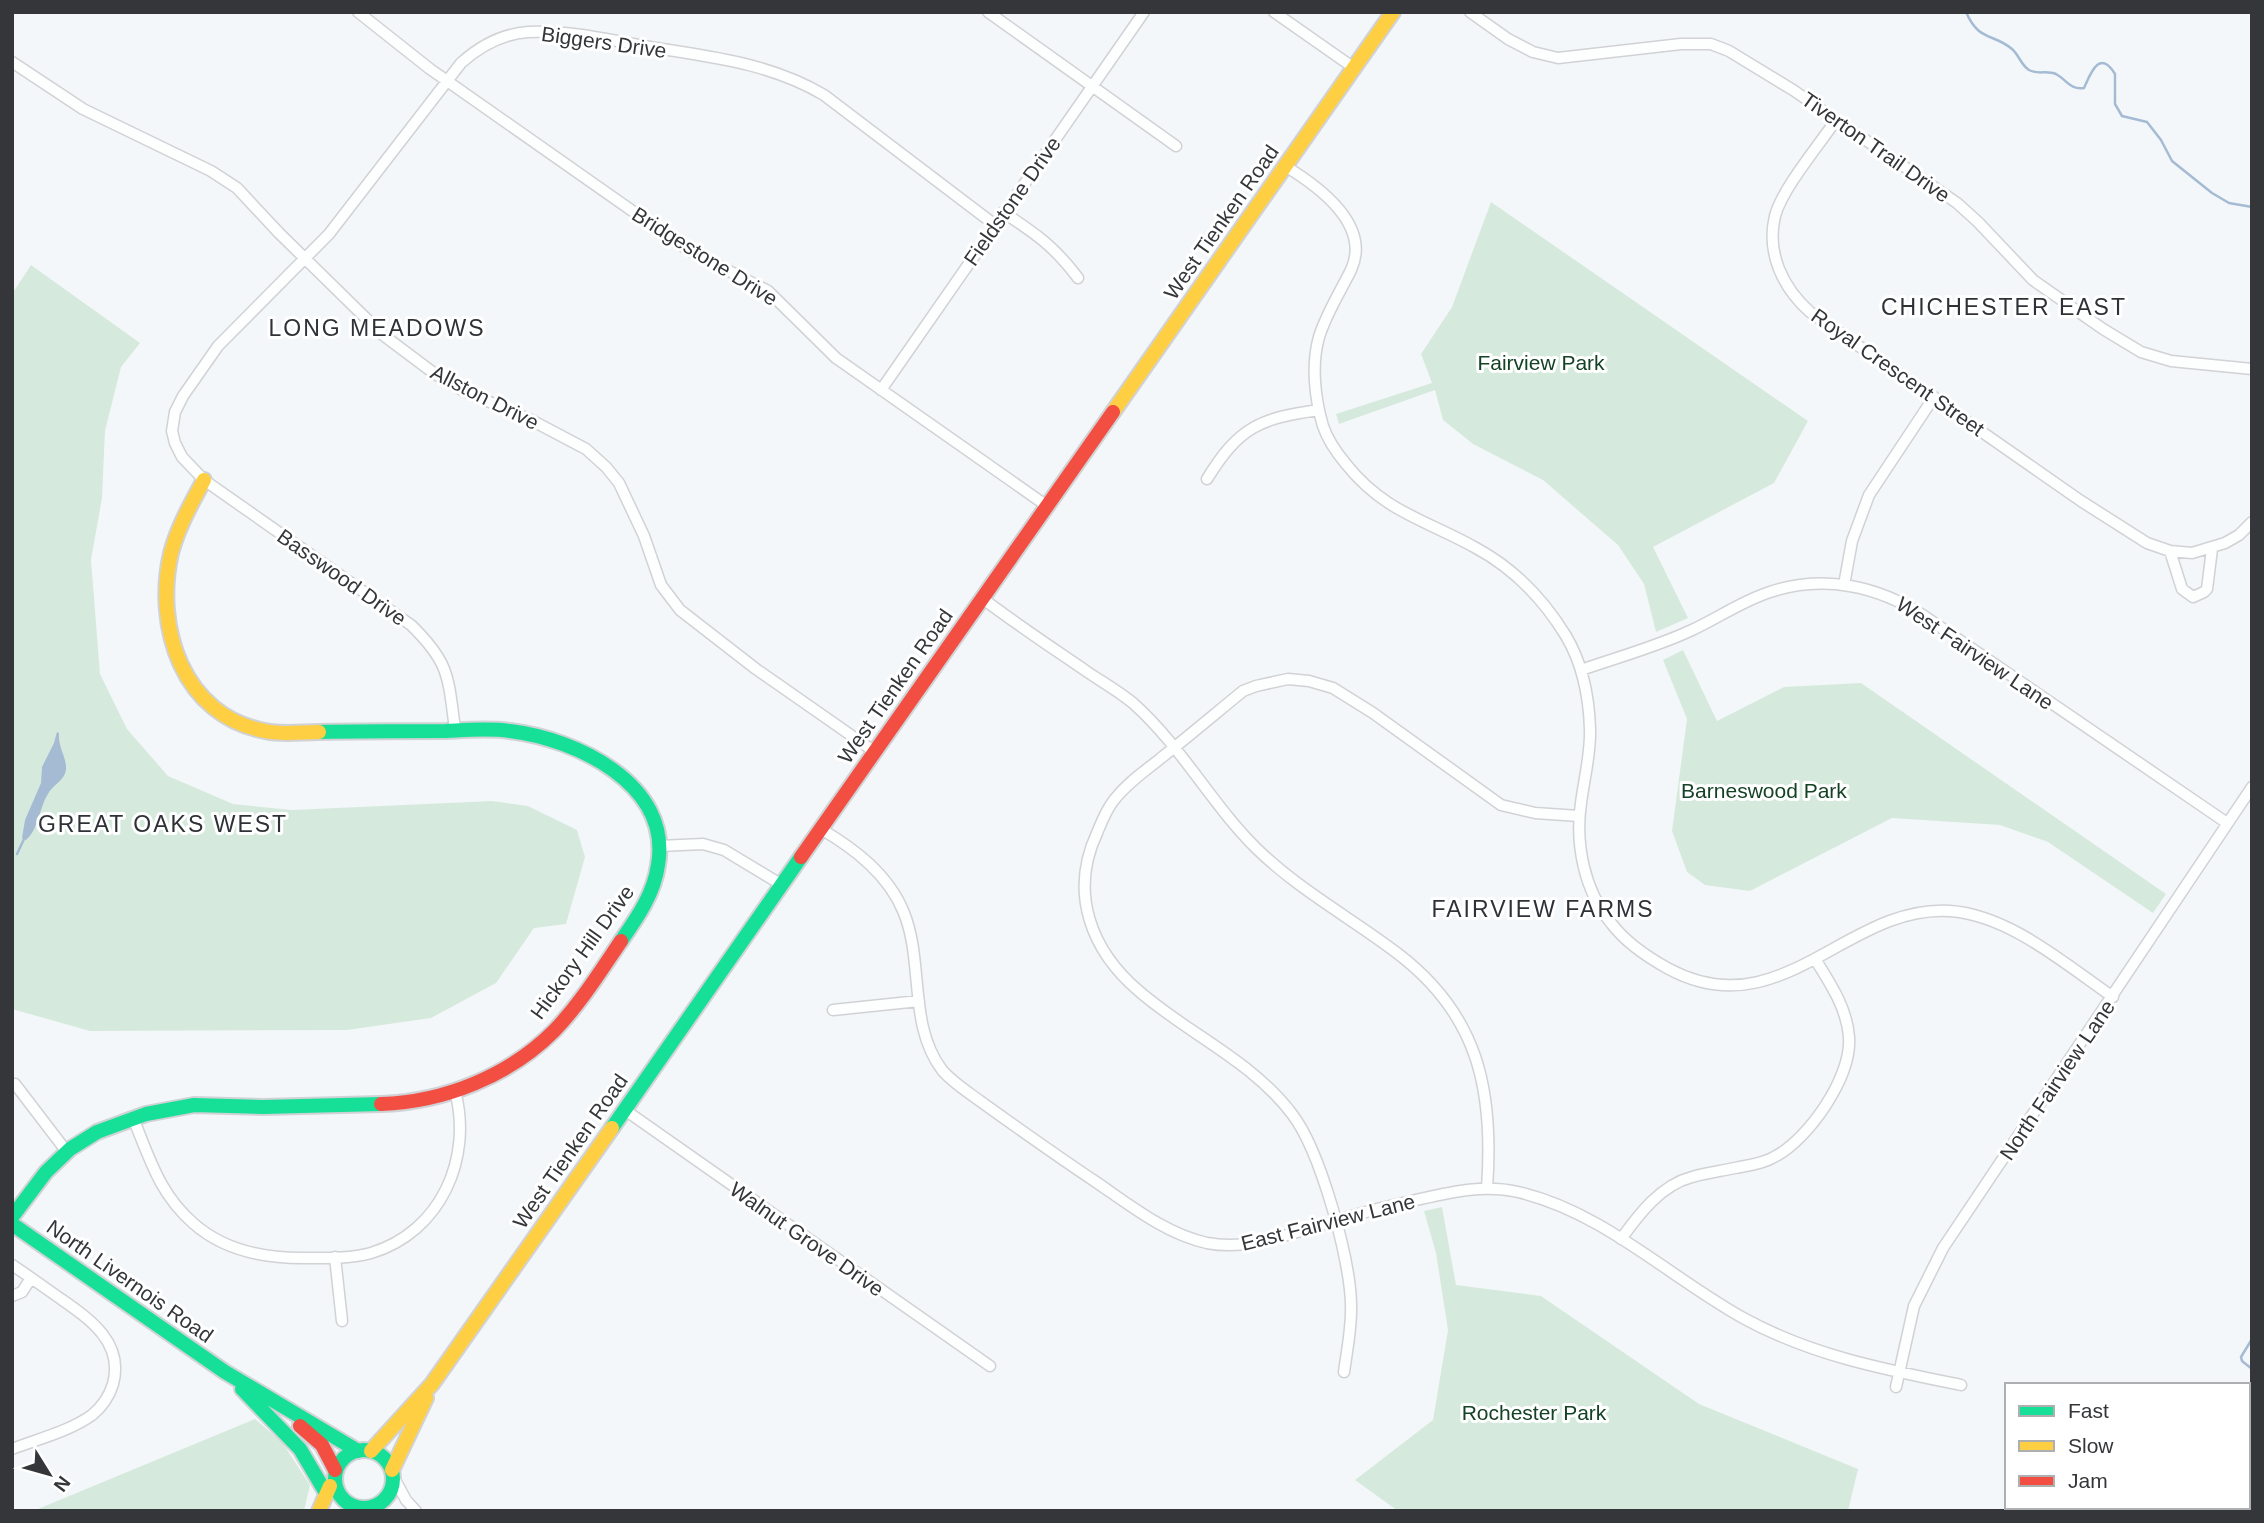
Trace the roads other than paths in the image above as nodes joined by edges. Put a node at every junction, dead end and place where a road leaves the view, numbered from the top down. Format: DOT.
graph roads {
  1 [pos="358,12"];
  2 [pos="988,12"];
  3 [pos="1144,12"];
  4 [pos="1274,12"];
  5 [pos="1393,12"];
  6 [pos="1470,12"];
  7 [pos="12,62"];
  8 [pos="1354,68"];
  9 [pos="446,80"];
  10 [pos="1093,85"];
  11 [pos="1836,120"];
  12 [pos="1176,146"];
  13 [pos="1285,166"];
  14 [pos="1003,212"];
  15 [pos="995,225"];
  16 [pos="305,258"];
  17 [pos="1078,278"];
  18 [pos="2252,369"];
  19 [pos="881,390"];
  20 [pos="1934,397"];
  21 [pos="1319,410"];
  22 [pos="182,457"];
  23 [pos="1206,479"];
  24 [pos="204,480"];
  25 [pos="1047,506"];
  26 [pos="2252,522"];
  27 [pos="2212,549"];
  28 [pos="2170,551"];
  29 [pos="1844,585"];
  30 [pos="982,598"];
  31 [pos="1581,670"];
  32 [pos="455,729"];
  33 [pos="1175,747"];
  34 [pos="875,752"];
  35 [pos="2252,787"];
  36 [pos="1579,816"];
  37 [pos="2227,823"];
  38 [pos="821,829"];
  39 [pos="659,846"];
  40 [pos="782,885"];
  41 [pos="1815,959"];
  42 [pos="2113,997"];
  43 [pos="919,1001"];
  44 [pos="833,1010"];
  45 [pos="15,1084"];
  46 [pos="455,1091"];
  47 [pos="625,1110"];
  48 [pos="133,1118"];
  49 [pos="67,1152"];
  50 [pos="1487,1188"];
  51 [pos="12,1217"];
  52 [pos="1334,1221"];
  53 [pos="12,1224"];
  54 [pos="1621,1239"];
  55 [pos="335,1257"];
  56 [pos="12,1265"];
  57 [pos="31,1278"];
  58 [pos="12,1296"];
  59 [pos="342,1321"];
  60 [pos="990,1366"];
  61 [pos="225,1372"];
  62 [pos="1344,1372"];
  63 [pos="1899,1372"];
  64 [pos="432,1384"];
  65 [pos="1961,1385"];
  66 [pos="1896,1388"];
  67 [pos="258,1405"];
  68 [pos="12,1449"];
  69 [pos="365,1451"];
  70 [pos="393,1474"];
  71 [pos="331,1482"];
  72 [pos="359,1510"];
  73 [pos="319,1511"];
  74 [pos="416,1511"];
  1 -- 9 [label="street, Bridgestone Drive"];
  2 -- 10 [label="street"];
  3 -- 10 [label="street, Fieldstone Drive"];
  4 -- 8 [label="street"];
  5 -- 8 [label="street, West Tienken Road"];
  6 -- 11 [label="street, Tiverton Trail Drive"];
  7 -- 16 [label="street, Allston Drive"];
  8 -- 13 [label="street, West Tienken Road"];
  9 -- 15 [label="street, Biggers Drive"];
  9 -- 16 [label="street, Biggers Drive"];
  9 -- 19 [label="street, Bridgestone Drive"];
  10 -- 12 [label="street"];
  10 -- 14 [label="street, Fieldstone Drive"];
  11 -- 18 [label="street, Tiverton Trail Drive"];
  11 -- 20 [label="street, Royal Crescent Street"];
  13 -- 21 [label="street"];
  13 -- 25 [label="street, West Tienken Road"];
  14 -- 15 [label="street, Fieldstone Drive"];
  14 -- 17 [label="street"];
  15 -- 19 [label="street, Fieldstone Drive"];
  16 -- 22 [label="street, Biggers Drive"];
  16 -- 34 [label="street, Allston Drive"];
  19 -- 25 [label="street, Bridgestone Drive"];
  20 -- 28 [label="street, Royal Crescent Street"];
  20 -- 29 [label="street"];
  21 -- 23 [label="street"];
  21 -- 31 [label="street"];
  22 -- 24 [label="street, Basswood Drive"];
  24 -- 32 [label="street, Basswood Drive"];
  24 -- 32 [label="street, Hickory Hill Drive"];
  25 -- 30 [label="street, West Tienken Road"];
  26 -- 27 [label="street, Royal Crescent Street"];
  27 -- 28 [label="street, Royal Crescent Street"];
  27 -- 28 [label="street"];
  29 -- 31 [label="street, West Fairview Lane"];
  29 -- 37 [label="street, West Fairview Lane"];
  30 -- 33 [label="street"];
  30 -- 34 [label="street, West Tienken Road"];
  31 -- 36 [label="street"];
  32 -- 39 [label="street, Hickory Hill Drive"];
  33 -- 36 [label="street"];
  33 -- 50 [label="street"];
  33 -- 52 [label="street"];
  34 -- 38 [label="street, West Tienken Road"];
  35 -- 37 [label="street, North Fairview Lane"];
  36 -- 41 [label="street"];
  37 -- 42 [label="street, North Fairview Lane"];
  38 -- 40 [label="street, West Tienken Road"];
  38 -- 43 [label="street, East Fairview Lane"];
  39 -- 40 [label="street"];
  39 -- 46 [label="street, Hickory Hill Drive"];
  40 -- 47 [label="street, West Tienken Road"];
  41 -- 42 [label="street"];
  41 -- 54 [label="street"];
  42 -- 63 [label="street, North Fairview Lane"];
  43 -- 44 [label="street"];
  43 -- 52 [label="street, East Fairview Lane"];
  45 -- 49 [label="street"];
  46 -- 48 [label="street, Hickory Hill Drive"];
  46 -- 55 [label="street"];
  47 -- 60 [label="street, Walnut Grove Drive"];
  47 -- 64 [label="street, West Tienken Road"];
  48 -- 49 [label="street, Hickory Hill Drive"];
  48 -- 55 [label="street"];
  49 -- 51 [label="street, Hickory Hill Drive"];
  50 -- 52 [label="street, East Fairview Lane"];
  50 -- 54 [label="street, East Fairview Lane"];
  52 -- 62 [label="street"];
  53 -- 61 [label="street, North Livernois Road"];
  54 -- 63 [label="street, East Fairview Lane"];
  55 -- 59 [label="street"];
  56 -- 57 [label="street"];
  57 -- 58 [label="street"];
  57 -- 68 [label="street"];
  61 -- 67 [label="street, North Livernois Road"];
  61 -- 69 [label="street, North Livernois Road"];
  63 -- 65 [label="street, East Fairview Lane"];
  63 -- 66 [label="street, North Fairview Lane"];
  64 -- 69 [label="street, West Tienken Road"];
  64 -- 70 [label="street, West Tienken Road"];
  67 -- 71 [label="street"];
  67 -- 71 [label="street, North Livernois Road"];
  69 -- 70 [label="street"];
  69 -- 71 [label="street"];
  70 -- 72 [label="street"];
  70 -- 74 [label="street"];
  71 -- 72 [label="street"];
  71 -- 73 [label="street"];
}
